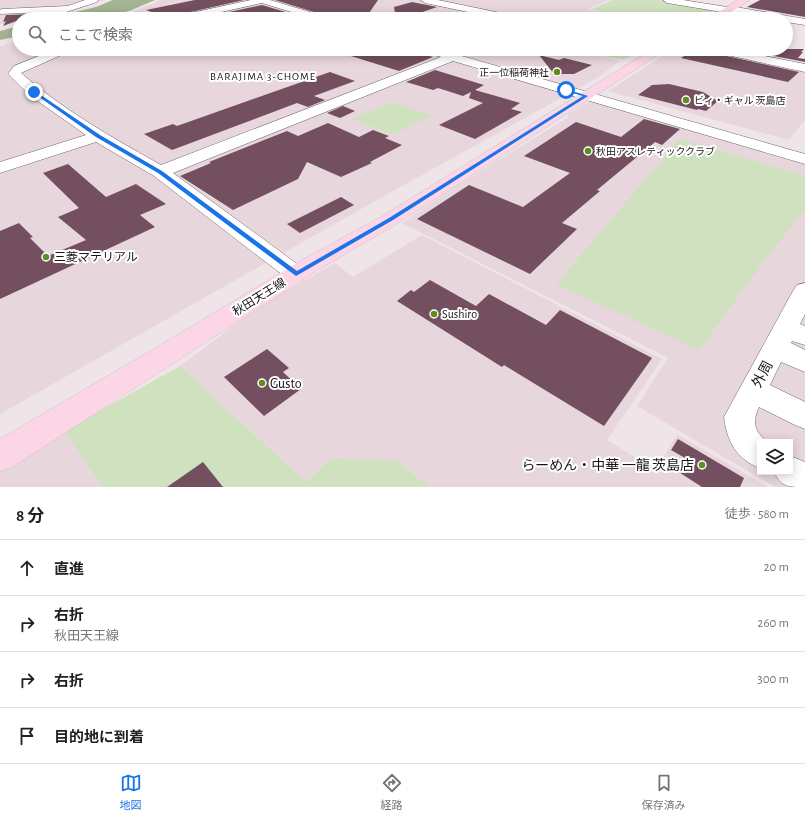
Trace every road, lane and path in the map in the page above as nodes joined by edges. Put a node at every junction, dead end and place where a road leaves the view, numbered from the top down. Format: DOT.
graph roads {
  1 [pos="94,0"];
  2 [pos="262,0"];
  3 [pos="425,0"];
  4 [pos="667,0"];
  5 [pos="745,0"];
  6 [pos="477,1"];
  7 [pos="67,9"];
  8 [pos="466,9"];
  9 [pos="729,10"];
  10 [pos="57,12"];
  11 [pos="208,12"];
  12 [pos="301,12"];
  13 [pos="457,12"];
  14 [pos="480,12"];
  15 [pos="725,12"];
  16 [pos="742,12"];
  17 [pos="805,12"];
  18 [pos="2,13"];
  19 [pos="800,21"];
  20 [pos="49,56"];
  21 [pos="448,56"];
  22 [pos="650,56"];
  23 [pos="765,56"];
  24 [pos="451,57"];
  25 [pos="805,68"];
  26 [pos="586,96"];
  27 [pos="98,136"];
  28 [pos="805,159"];
  29 [pos="0,168"];
  30 [pos="160,172"];
  31 [pos="296,274"];
  32 [pos="803,298"];
  33 [pos="789,337"];
  34 [pos="805,362"];
  35 [pos="753,390"];
  36 [pos="805,416"];
  37 [pos="757,452"];
  38 [pos="0,456"];
  39 [pos="793,473"];
  40 [pos="805,480"];
  1 -- 7 [label="street"];
  2 -- 11 [label="street"];
  2 -- 12 [label="street"];
  3 -- 8 [label="street"];
  4 -- 9 [label="street"];
  5 -- 9 [label="main road"];
  6 -- 8 [label="street"];
  7 -- 10 [label="street"];
  7 -- 18 [label="street"];
  8 -- 13 [label="street"];
  8 -- 14 [label="street"];
  9 -- 15 [label="main road"];
  9 -- 16 [label="street"];
  17 -- 19 [label="street"];
  20 -- 27 [label="street"];
  21 -- 24 [label="street"];
  22 -- 26 [label="main road, 秋田天王線"];
  23 -- 25 [label="street"];
  24 -- 26 [label="street"];
  24 -- 30 [label="street"];
  26 -- 28 [label="street"];
  26 -- 31 [label="main road, 秋田天王線"];
  27 -- 29 [label="street"];
  27 -- 30 [label="street"];
  30 -- 31 [label="street"];
  31 -- 38 [label="main road, 秋田天王線"];
  32 -- 33 [label="street, 外周"];
  33 -- 34 [label="street"];
  33 -- 35 [label="street, 外周"];
  35 -- 36 [label="street"];
  35 -- 37 [label="street, 外周"];
  39 -- 40 [label="street"];
}
